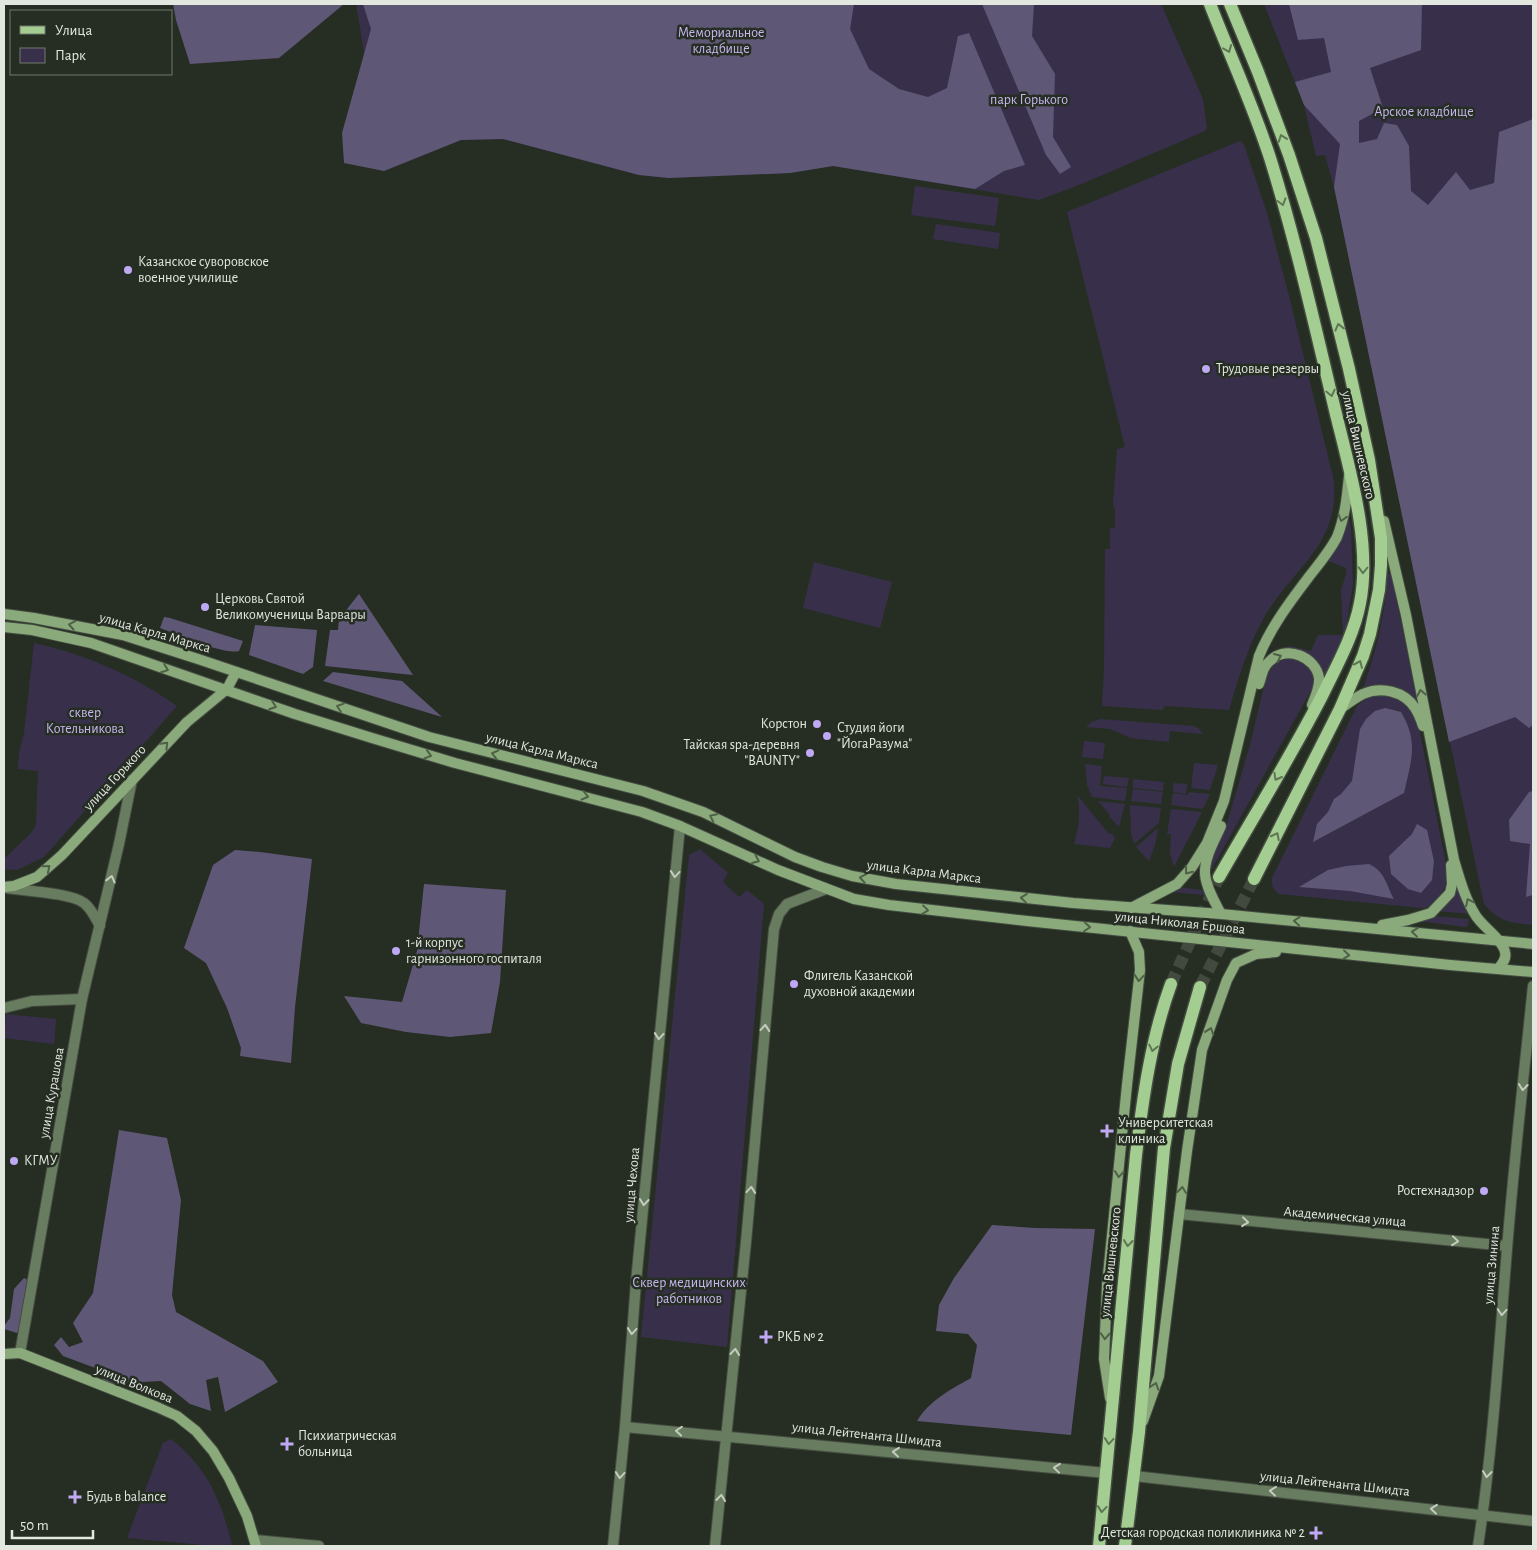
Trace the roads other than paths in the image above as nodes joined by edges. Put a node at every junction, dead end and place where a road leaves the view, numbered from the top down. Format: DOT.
graph roads {
  1 [pos="1210,4"];
  2 [pos="1230,4"];
  3 [pos="1369,460"];
  4 [pos="1350,470"];
  5 [pos="4,614"];
  6 [pos="4,627"];
  7 [pos="236,672"];
  8 [pos="227,690"];
  9 [pos="1340,709"];
  10 [pos="1302,735"];
  11 [pos="132,780"];
  12 [pos="680,826"];
  13 [pos="1219,877"];
  14 [pos="1254,879"];
  15 [pos="4,887"];
  16 [pos="826,889"];
  17 [pos="1073,903"];
  18 [pos="1131,908"];
  19 [pos="1221,914"];
  20 [pos="100,926"];
  21 [pos="1363,927"];
  22 [pos="1130,931"];
  23 [pos="1498,940"];
  24 [pos="1533,944"];
  25 [pos="1297,950"];
  26 [pos="1498,969"];
  27 [pos="1533,972"];
  28 [pos="1171,984"];
  29 [pos="1533,986"];
  30 [pos="1200,987"];
  31 [pos="82,1000"];
  32 [pos="4,1008"];
  33 [pos="1179,1214"];
  34 [pos="1508,1246"];
  35 [pos="20,1353"];
  36 [pos="4,1354"];
  37 [pos="1111,1408"];
  38 [pos="625,1426"];
  39 [pos="1139,1432"];
  40 [pos="727,1435"];
  41 [pos="1106,1473"];
  42 [pos="1134,1476"];
  43 [pos="1483,1514"];
  44 [pos="1533,1521"];
  45 [pos="255,1543"];
  46 [pos="319,1546"];
  47 [pos="613,1546"];
  48 [pos="715,1546"];
  49 [pos="1099,1546"];
  50 [pos="1126,1546"];
  51 [pos="1478,1546"];
  1 -- 4 [label="main road, улица Вишневского, one-way"];
  3 -- 2 [label="main road, улица Вишневского, one-way"];
  9 -- 3 [label="main road, улица Вишневского, one-way"];
  23 -- 3 [label="main road, one-way"];
  4 -- 10 [label="main road, улица Вишневского, one-way"];
  4 -- 18 [label="main road, one-way"];
  7 -- 5 [label="main road, улица Карла Маркса, one-way"];
  6 -- 8 [label="main road, улица Карла Маркса, one-way"];
  7 -- 8 [label="main road, улица Горького"];
  17 -- 7 [label="main road, улица Карла Маркса, one-way"];
  11 -- 8 [label="main road, улица Горького, one-way"];
  8 -- 12 [label="main road, улица Карла Маркса, one-way"];
  14 -- 9 [label="main road, улица Вишневского, one-way"];
  9 -- 21 [label="main road"];
  10 -- 13 [label="main road, улица Вишневского, one-way"];
  19 -- 10 [label="main road, one-way"];
  15 -- 11 [label="main road, улица Горького, one-way"];
  20 -- 11 [label="street, улица Курашова, one-way"];
  12 -- 16 [label="main road, улица Карла Маркса, one-way"];
  12 -- 38 [label="street, улица Чехова, one-way"];
  15 -- 20 [label="street"];
  16 -- 22 [label="main road, улица Николая Ершова, one-way"];
  40 -- 16 [label="street, one-way"];
  17 -- 18 [label="main road, улица Николая Ершова"];
  18 -- 19 [label="main road, улица Николая Ершова"];
  21 -- 19 [label="main road, улица Николая Ершова, one-way"];
  20 -- 31 [label="street, улица Курашова"];
  23 -- 21 [label="main road, улица Николая Ершова, one-way"];
  22 -- 25 [label="main road, улица Николая Ершова"];
  22 -- 37 [label="main road, one-way"];
  23 -- 24 [label="main road, улица Николая Ершова"];
  23 -- 26 [label="main road"];
  25 -- 26 [label="main road, улица Николая Ершова, one-way"];
  33 -- 25 [label="main road, one-way"];
  26 -- 27 [label="main road, улица Николая Ершова"];
  28 -- 37 [label="main road, улица Вишневского, one-way"];
  29 -- 34 [label="street, улица Зинина, one-way"];
  30 -- 39 [label="main road"];
  31 -- 32 [label="street"];
  31 -- 35 [label="street, улица Курашова"];
  33 -- 34 [label="street, Академическая улица, one-way"];
  39 -- 33 [label="main road, one-way"];
  34 -- 43 [label="street, улица Зинина, one-way"];
  35 -- 36 [label="main road"];
  35 -- 45 [label="main road, улица Волкова"];
  37 -- 41 [label="main road, улица Вишневского, one-way"];
  40 -- 38 [label="street, улица Лейтенанта Шмидта, one-way"];
  38 -- 47 [label="street, улица Чехова, one-way"];
  39 -- 42 [label="main road"];
  41 -- 40 [label="street, улица Лейтенанта Шмидта, one-way"];
  48 -- 40 [label="street, one-way"];
  41 -- 49 [label="main road, улица Вишневского, one-way"];
  43 -- 42 [label="street, улица Лейтенанта Шмидта, one-way"];
  42 -- 50 [label="main road"];
  43 -- 44 [label="street, улица Лейтенанта Шмидта"];
  43 -- 51 [label="street, улица Зинина"];
  45 -- 46 [label="street"];
}
